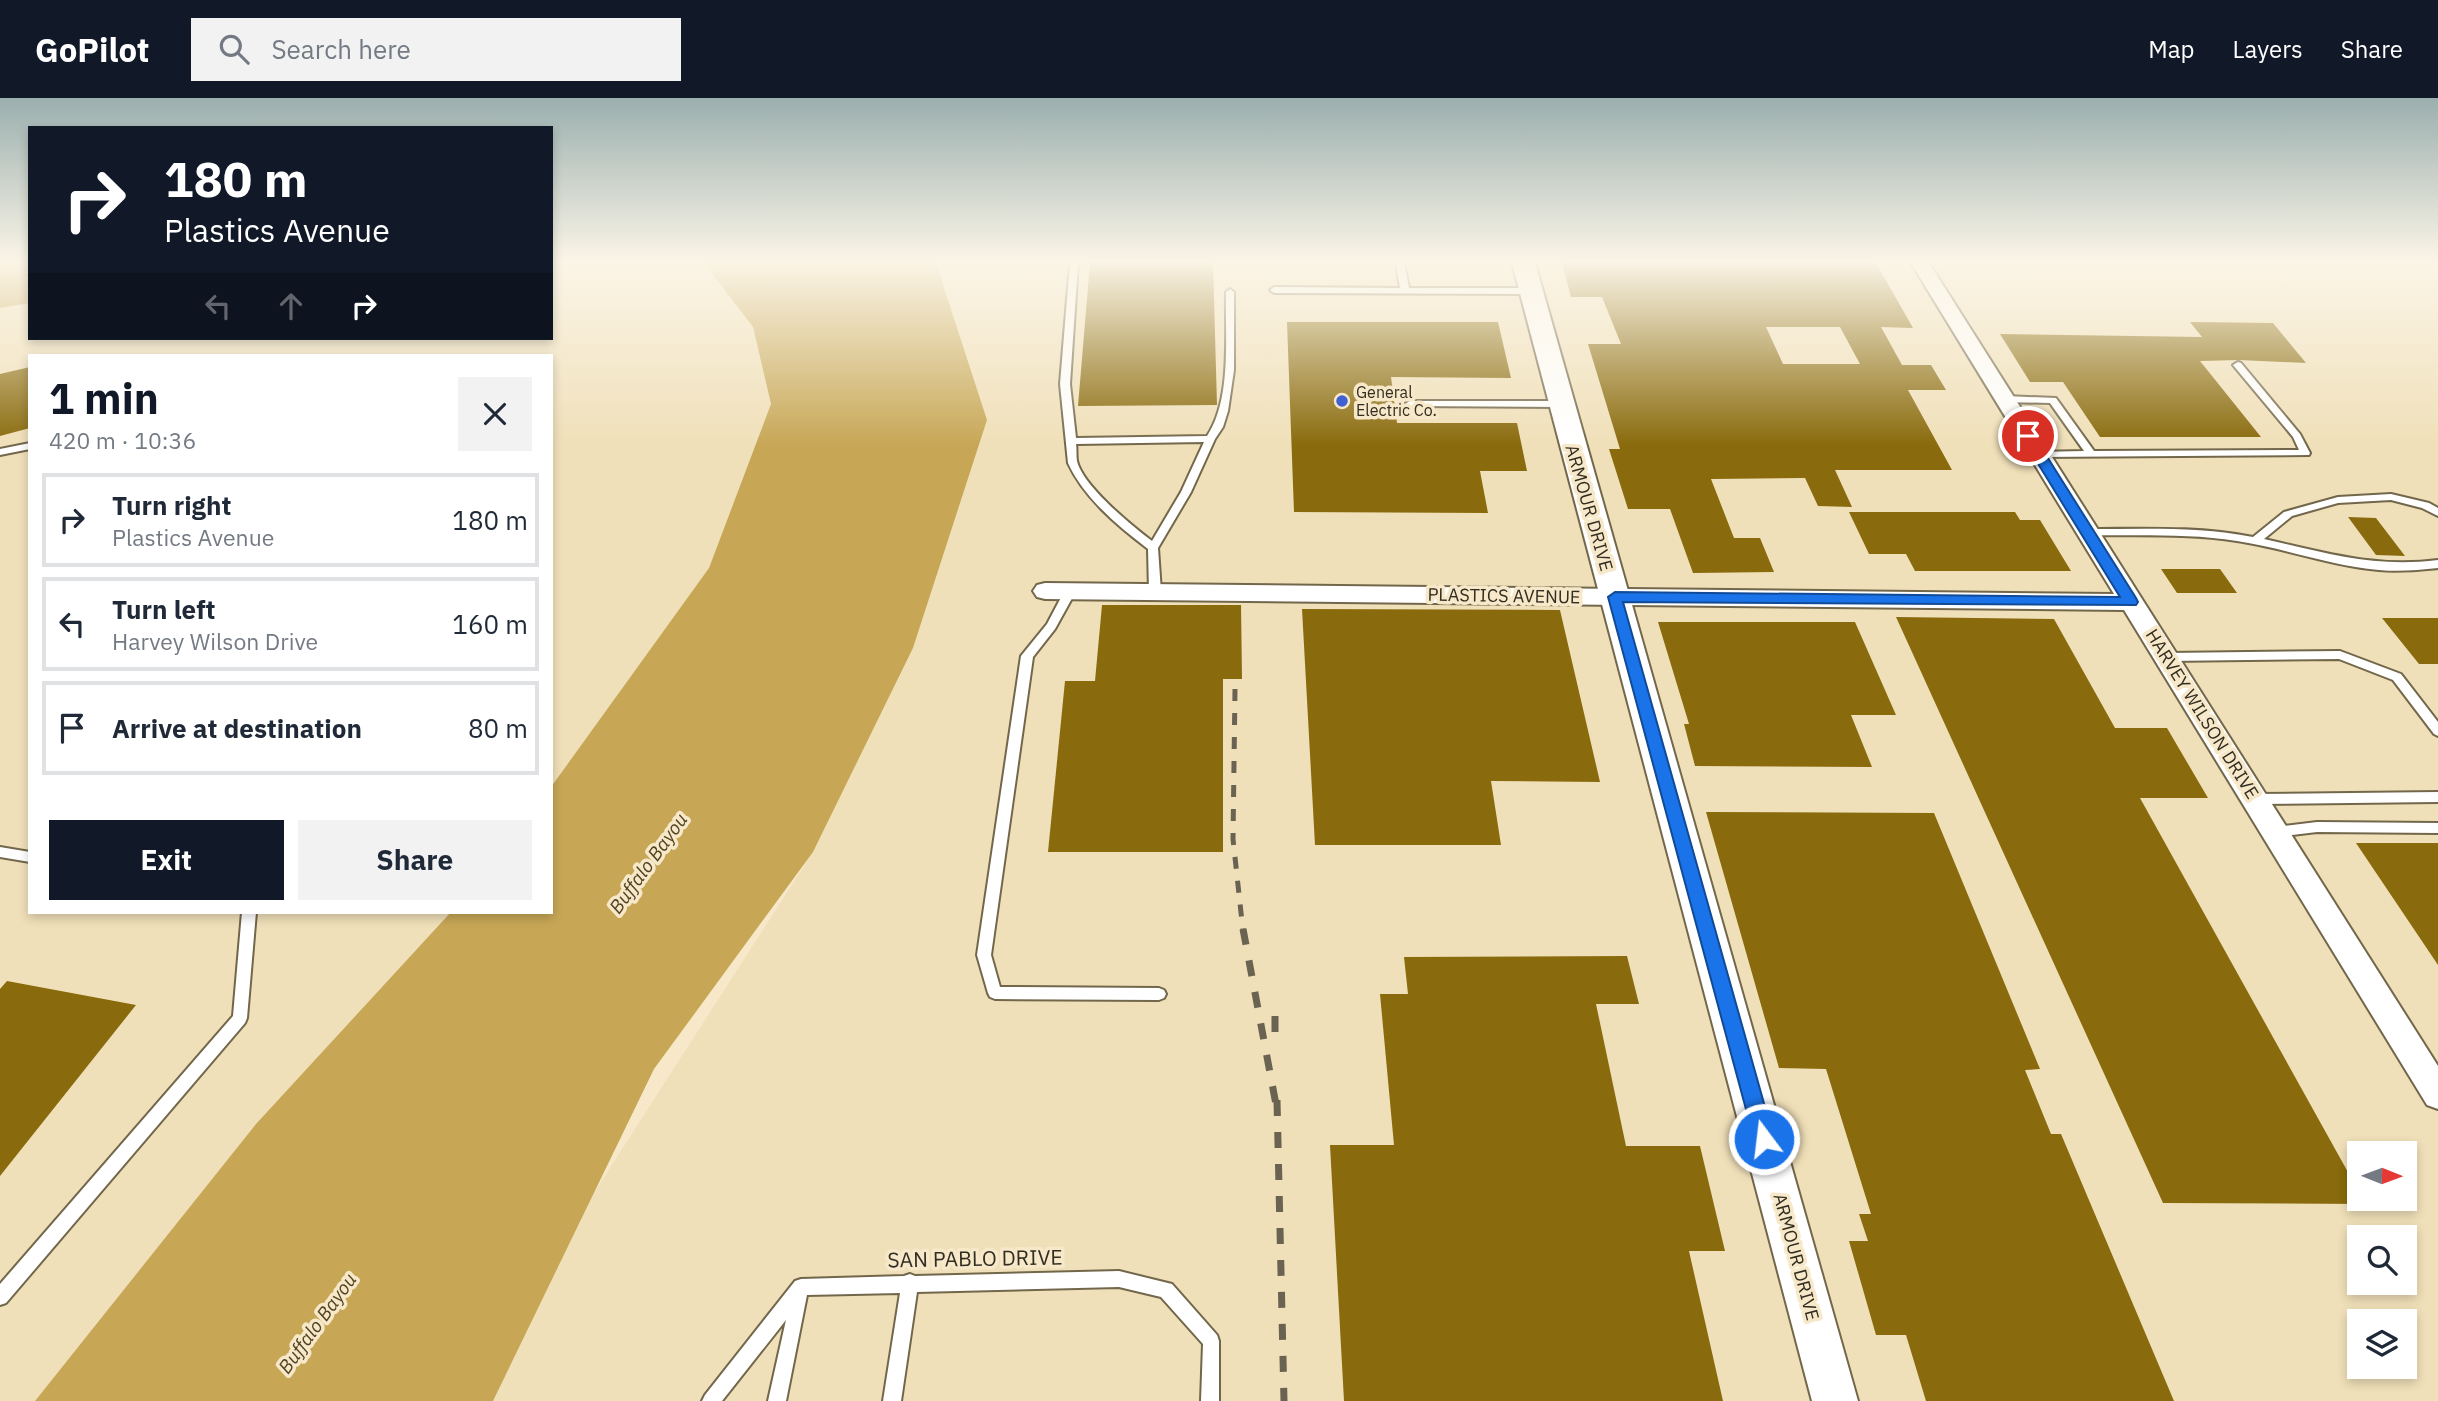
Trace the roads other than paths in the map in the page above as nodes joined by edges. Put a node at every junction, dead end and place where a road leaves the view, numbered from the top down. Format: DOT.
graph roads {
  1 [pos="1070,324"];
  2 [pos="1229,324"];
  3 [pos="1539,324"];
  4 [pos="1958,324"];
  5 [pos="2238,365"];
  6 [pos="2005,399"];
  7 [pos="1410,404"];
  8 [pos="1560,404"];
  9 [pos="1210,439"];
  10 [pos="1072,441"];
  11 [pos="28,446"];
  12 [pos="0,452"];
  13 [pos="2039,454"];
  14 [pos="2091,454"];
  15 [pos="2438,513"];
  16 [pos="2087,532"];
  17 [pos="2254,542"];
  18 [pos="1153,548"];
  19 [pos="2438,564"];
  20 [pos="1045,591"];
  21 [pos="1070,591"];
  22 [pos="1155,592"];
  23 [pos="1615,597"];
  24 [pos="2131,602"];
  25 [pos="2167,657"];
  26 [pos="2438,731"];
  27 [pos="2438,797"];
  28 [pos="2255,799"];
  29 [pos="2438,828"];
  30 [pos="2275,832"];
  31 [pos="0,852"];
  32 [pos="28,857"];
  33 [pos="248,914"];
  34 [pos="1159,994"];
  35 [pos="2438,1094"];
  36 [pos="910,1282"];
  37 [pos="801,1287"];
  38 [pos="0,1297"];
  39 [pos="711,1401"];
  40 [pos="777,1401"];
  41 [pos="892,1401"];
  42 [pos="1210,1401"];
  43 [pos="1835,1401"];
  1 -- 10 [label="lane"];
  2 -- 9 [label="lane"];
  3 -- 8 [label="street, ARMOUR DRIVE"];
  4 -- 6 [label="street, HARVEY WILSON DRIVE"];
  5 -- 14 [label="lane"];
  6 -- 13 [label="street, HARVEY WILSON DRIVE"];
  6 -- 14 [label="lane"];
  7 -- 8 [label="lane"];
  8 -- 23 [label="street, ARMOUR DRIVE"];
  9 -- 10 [label="lane"];
  9 -- 18 [label="lane"];
  10 -- 18 [label="lane"];
  11 -- 12 [label="lane"];
  13 -- 14 [label="lane"];
  13 -- 16 [label="street, HARVEY WILSON DRIVE"];
  15 -- 17 [label="lane"];
  16 -- 17 [label="lane"];
  16 -- 24 [label="street, HARVEY WILSON DRIVE"];
  17 -- 19 [label="lane"];
  18 -- 22 [label="lane"];
  20 -- 21 [label="street, PLASTICS AVENUE"];
  21 -- 22 [label="street, PLASTICS AVENUE"];
  21 -- 34 [label="lane"];
  22 -- 23 [label="street, PLASTICS AVENUE"];
  23 -- 24 [label="street, PLASTICS AVENUE"];
  23 -- 43 [label="street, ARMOUR DRIVE"];
  24 -- 25 [label="street, HARVEY WILSON DRIVE"];
  25 -- 26 [label="lane"];
  25 -- 28 [label="street, HARVEY WILSON DRIVE"];
  27 -- 28 [label="lane"];
  28 -- 30 [label="street, HARVEY WILSON DRIVE"];
  29 -- 30 [label="lane"];
  30 -- 35 [label="street, HARVEY WILSON DRIVE"];
  31 -- 32 [label="lane"];
  33 -- 38 [label="lane"];
  36 -- 37 [label="lane, SAN PABLO DRIVE"];
  36 -- 41 [label="lane"];
  36 -- 42 [label="lane, SAN PABLO DRIVE"];
  37 -- 39 [label="lane"];
  37 -- 40 [label="lane"];
}
